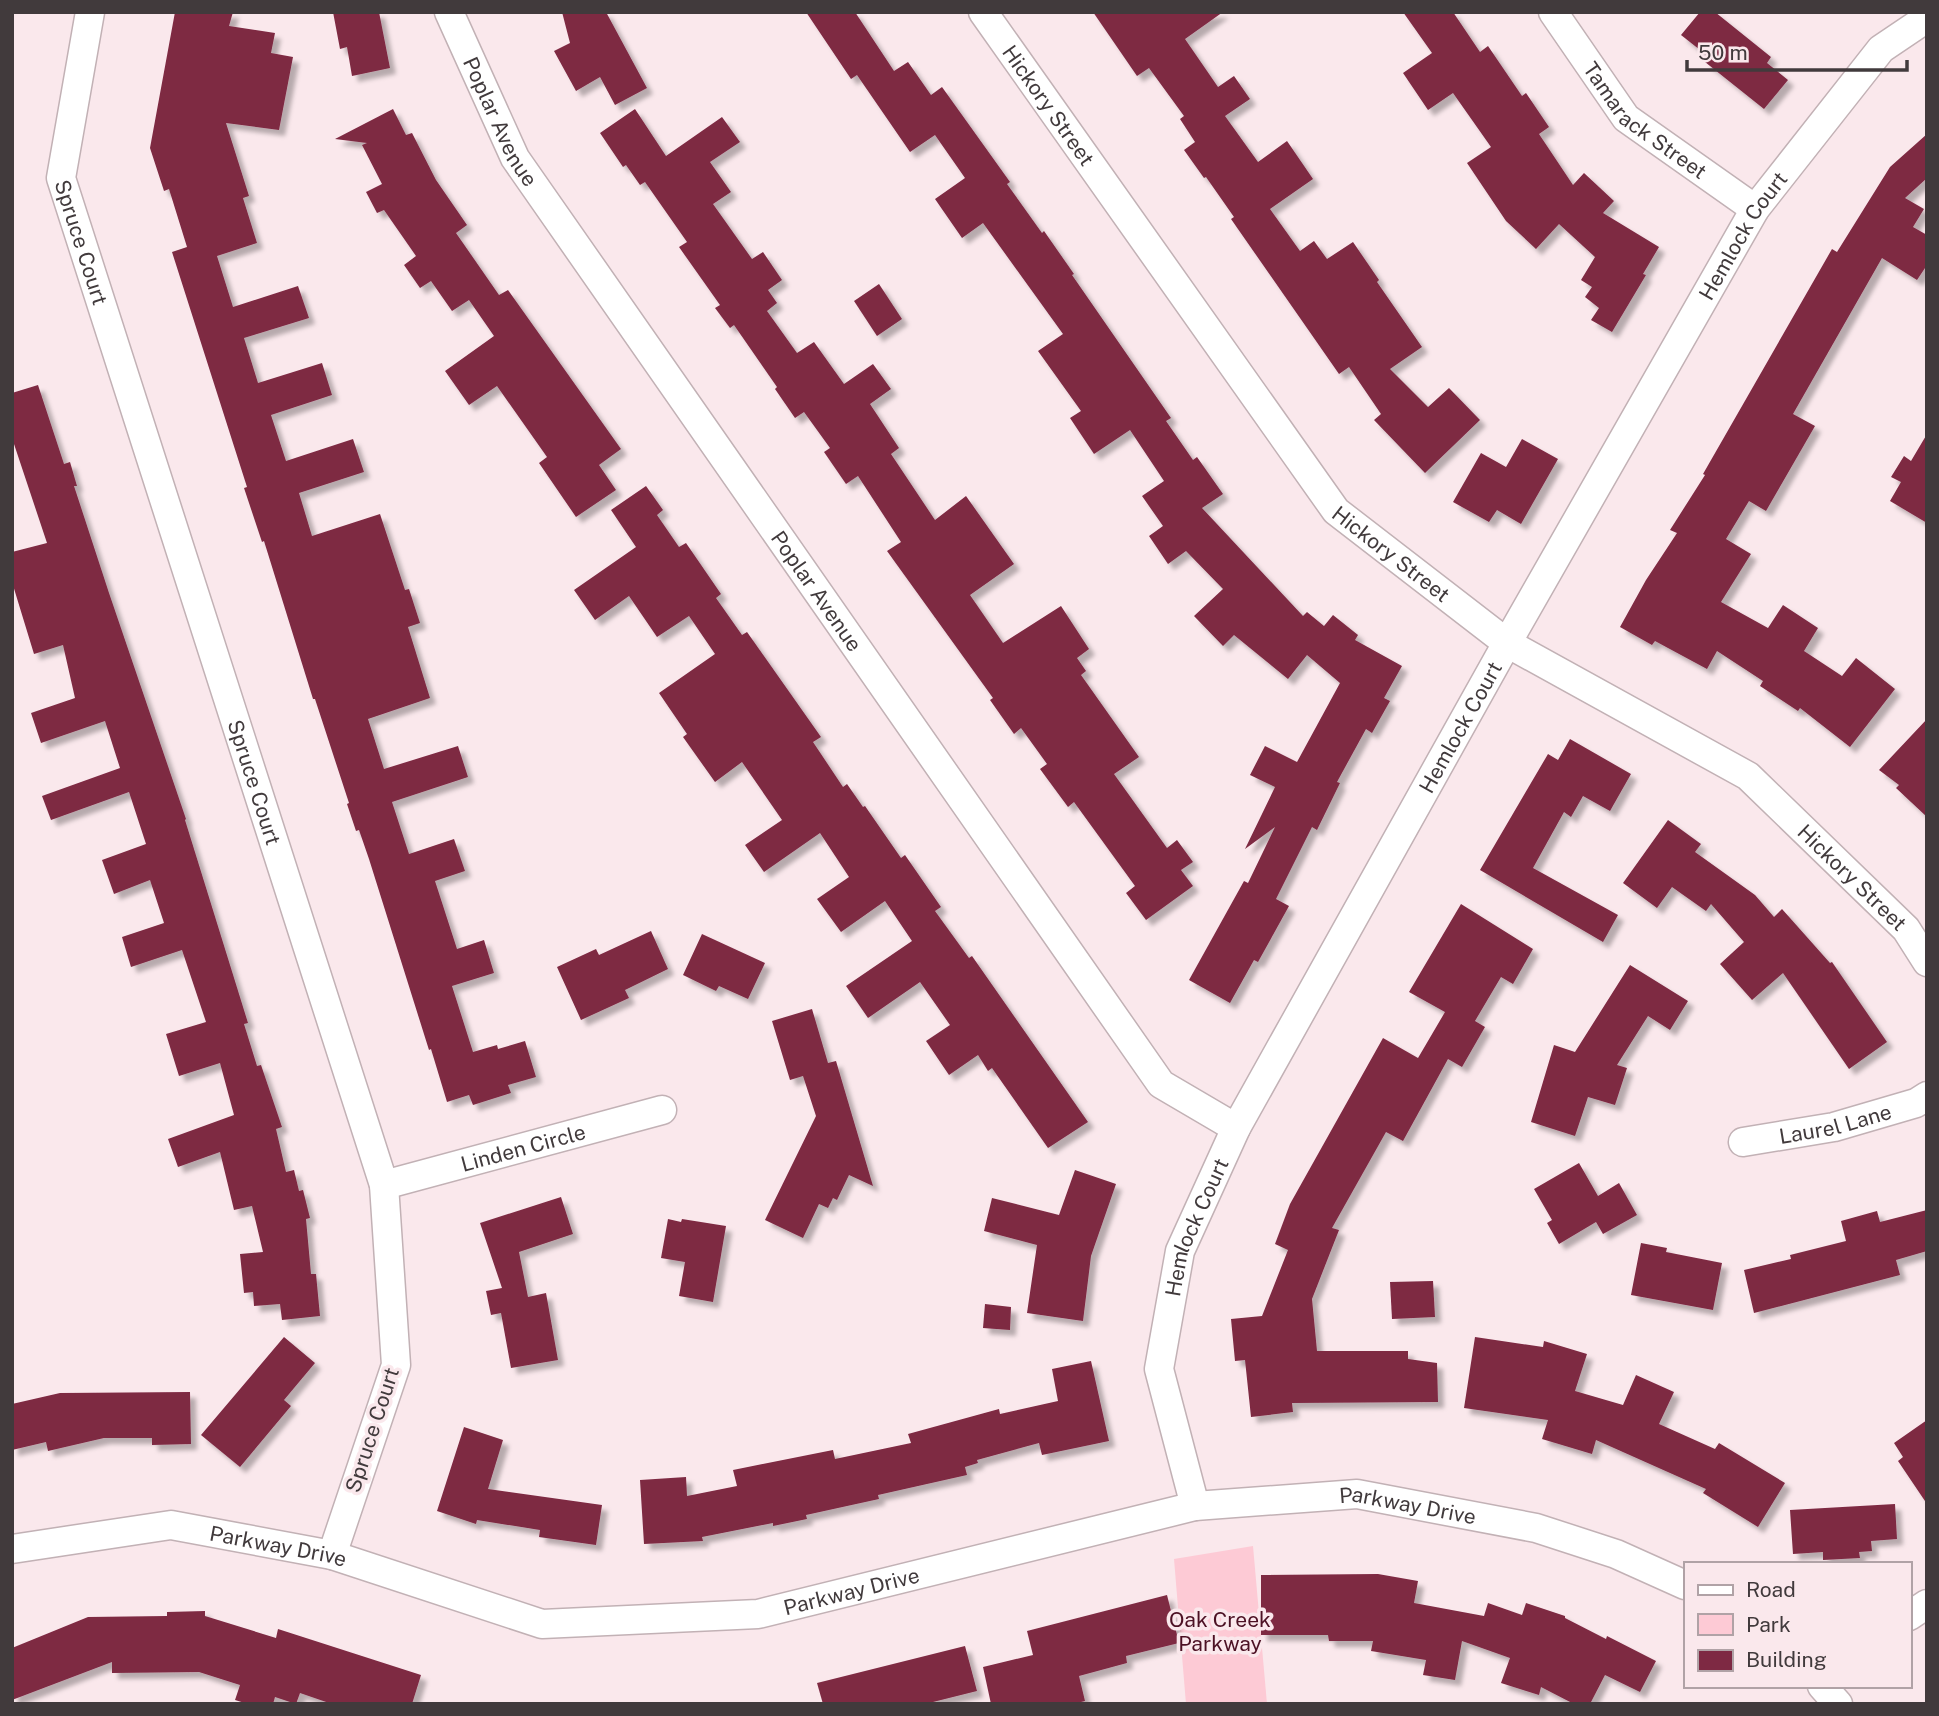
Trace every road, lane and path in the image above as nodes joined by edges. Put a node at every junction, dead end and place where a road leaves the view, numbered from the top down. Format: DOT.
graph roads {
  1 [pos="90,12"];
  2 [pos="449,12"];
  3 [pos="983,12"];
  4 [pos="1553,12"];
  5 [pos="1927,18"];
  6 [pos="1755,209"];
  7 [pos="1507,643"];
  8 [pos="1927,962"];
  9 [pos="1927,1096"];
  10 [pos="663,1110"];
  11 [pos="1236,1128"];
  12 [pos="1743,1142"];
  13 [pos="384,1185"];
  14 [pos="1195,1506"];
  15 [pos="12,1549"];
  16 [pos="332,1555"];
  17 [pos="1684,1585"];
  18 [pos="1927,1604"];
  19 [pos="1911,1615"];
  20 [pos="1824,1688"];
  21 [pos="1838,1704"];
  1 -- 13 [label="street, Spruce Court"];
  2 -- 11 [label="street, Poplar Avenue"];
  3 -- 7 [label="street, Hickory Street"];
  4 -- 6 [label="street, Tamarack Street"];
  5 -- 6 [label="street, Hemlock Court"];
  6 -- 7 [label="street, Hemlock Court"];
  7 -- 8 [label="street, Hickory Street"];
  7 -- 11 [label="street, Hemlock Court"];
  9 -- 12 [label="street, Laurel Lane"];
  10 -- 13 [label="street, Linden Circle"];
  11 -- 14 [label="street, Hemlock Court"];
  13 -- 16 [label="street, Spruce Court"];
  14 -- 16 [label="street, Parkway Drive"];
  14 -- 17 [label="street, Parkway Drive"];
  15 -- 16 [label="street, Parkway Drive"];
  18 -- 19 [label="street"];
  20 -- 21 [label="street"];
}
